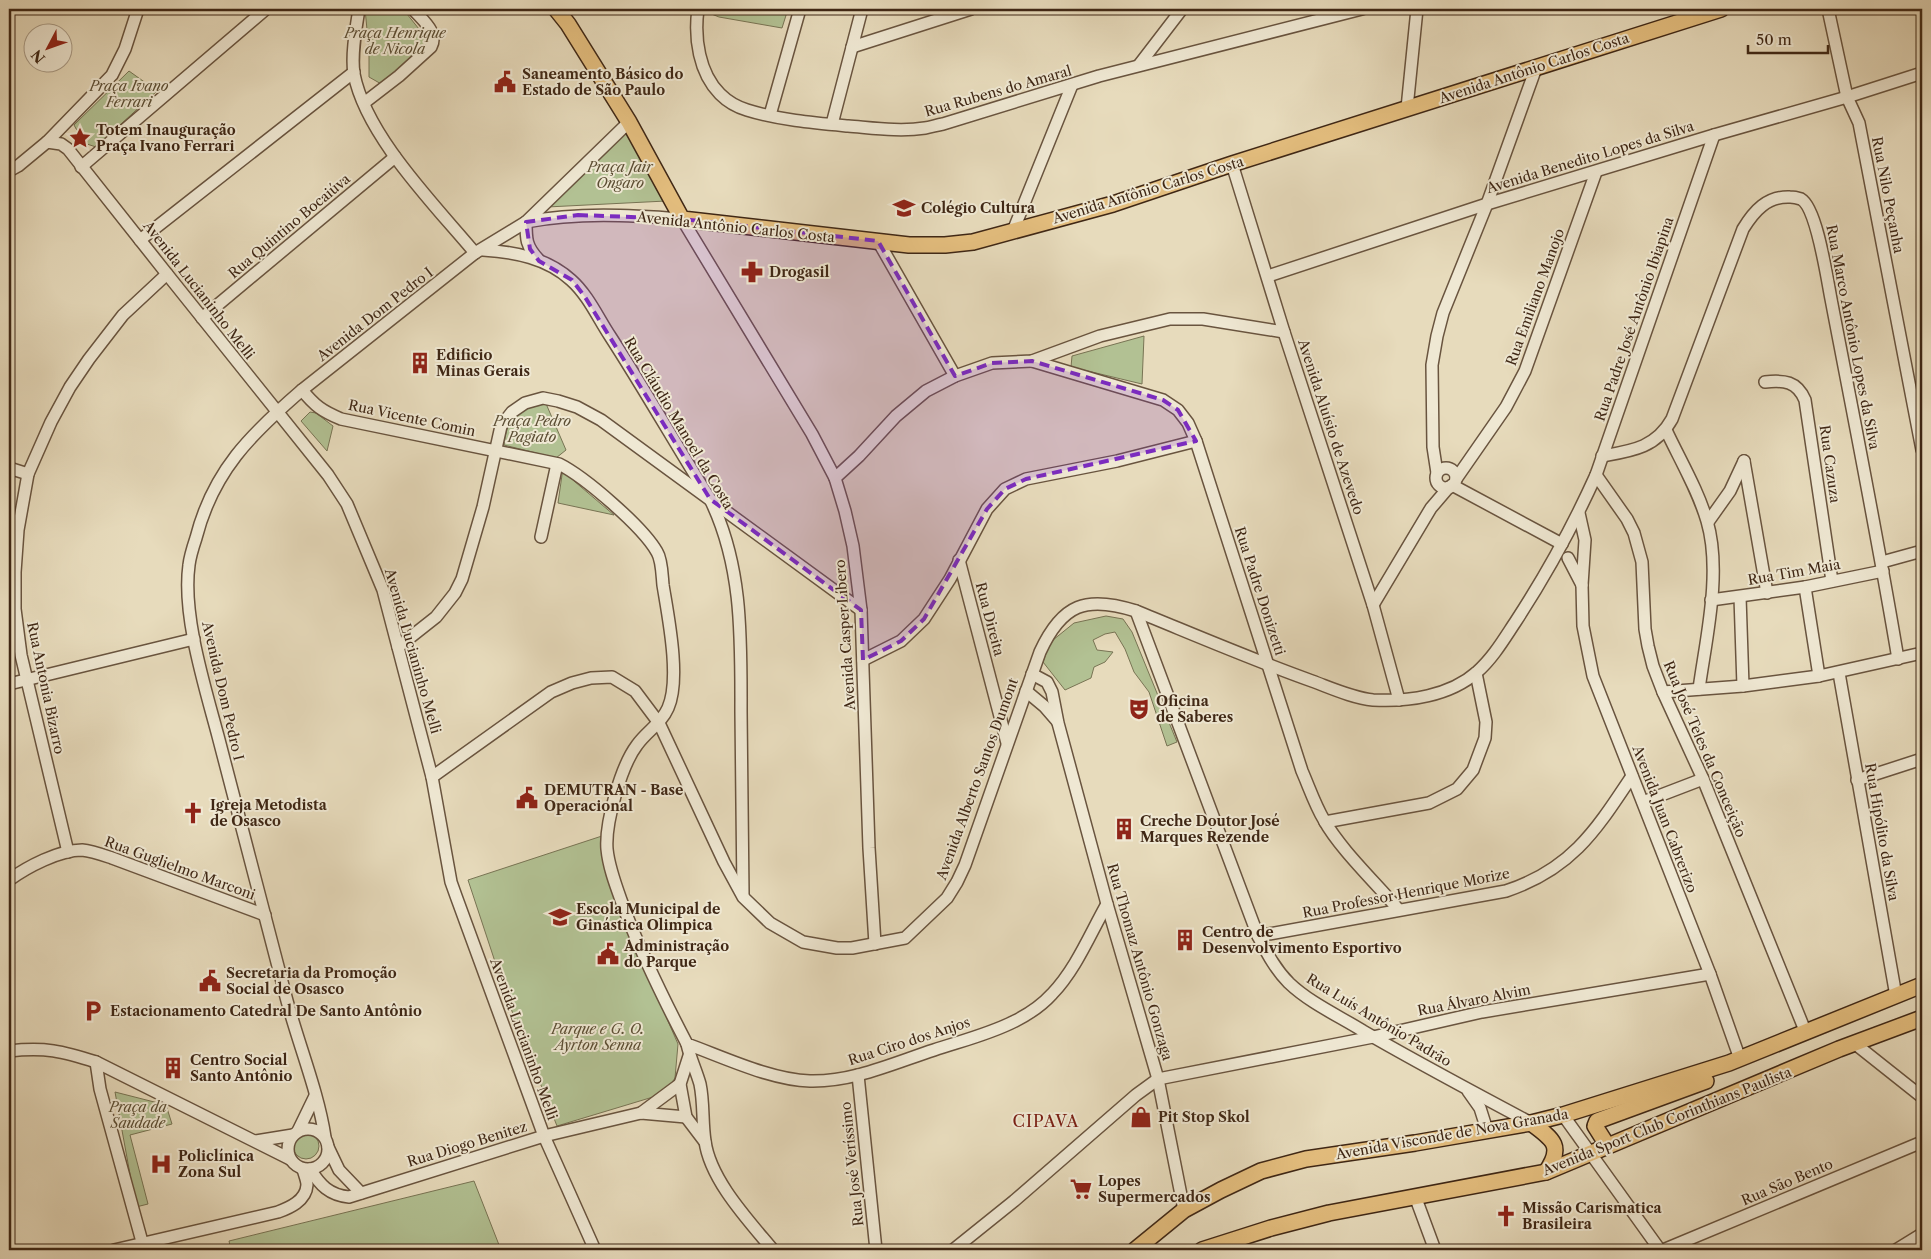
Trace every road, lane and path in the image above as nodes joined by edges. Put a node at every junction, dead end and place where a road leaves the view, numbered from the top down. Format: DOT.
graph roads {
  1 [pos="138,9"];
  2 [pos="266,9"];
  3 [pos="359,9"];
  4 [pos="412,9"];
  5 [pos="698,9"];
  6 [pos="800,9"];
  7 [pos="862,9"];
  8 [pos="971,9"];
  9 [pos="1182,9"];
  10 [pos="1362,9"];
  11 [pos="1417,9"];
  12 [pos="1722,9"];
  13 [pos="1828,9"];
  14 [pos="562,12"];
  15 [pos="1315,15"];
  16 [pos="852,47"];
  17 [pos="1139,65"];
  18 [pos="1536,68"];
  19 [pos="354,72"];
  20 [pos="1922,73"];
  21 [pos="1072,85"];
  22 [pos="1847,97"];
  23 [pos="364,103"];
  24 [pos="1407,108"];
  25 [pos="770,115"];
  26 [pos="629,122"];
  27 [pos="832,124"];
  28 [pos="1714,135"];
  29 [pos="47,142"];
  30 [pos="395,157"];
  31 [pos="1232,164"];
  32 [pos="81,167"];
  33 [pos="9,171"];
  34 [pos="1596,172"];
  35 [pos="1486,204"];
  36 [pos="682,219"];
  37 [pos="526,222"];
  38 [pos="1013,231"];
  39 [pos="140,240"];
  40 [pos="878,241"];
  41 [pos="479,251"];
  42 [pos="539,261"];
  43 [pos="166,274"];
  44 [pos="1268,276"];
  45 [pos="202,318"];
  46 [pos="1284,332"];
  47 [pos="1032,361"];
  48 [pos="955,376"];
  49 [pos="1766,382"];
  50 [pos="302,390"];
  51 [pos="277,412"];
  52 [pos="1666,430"];
  53 [pos="1196,441"];
  54 [pos="496,450"];
  55 [pos="1922,450"];
  56 [pos="1602,456"];
  57 [pos="557,464"];
  58 [pos="9,468"];
  59 [pos="28,474"];
  60 [pos="1596,476"];
  61 [pos="835,478"];
  62 [pos="1448,478"];
  63 [pos="710,499"];
  64 [pos="1579,513"];
  65 [pos="1708,522"];
  66 [pos="1570,529"];
  67 [pos="541,537"];
  68 [pos="1585,540"];
  69 [pos="1563,551"];
  70 [pos="1922,551"];
  71 [pos="959,560"];
  72 [pos="1585,560"];
  73 [pos="1882,567"];
  74 [pos="1832,581"];
  75 [pos="1582,585"];
  76 [pos="1805,587"];
  77 [pos="1766,593"];
  78 [pos="1740,597"];
  79 [pos="1711,600"];
  80 [pos="1373,605"];
  81 [pos="861,610"];
  82 [pos="1136,611"];
  83 [pos="194,639"];
  84 [pos="398,647"];
  85 [pos="1922,653"];
  86 [pos="863,660"];
  87 [pos="1898,660"];
  88 [pos="1268,665"];
  89 [pos="1476,673"];
  90 [pos="1839,673"];
  91 [pos="1032,674"];
  92 [pos="1819,676"];
  93 [pos="26,680"];
  94 [pos="9,684"];
  95 [pos="1743,686"];
  96 [pos="1699,689"];
  97 [pos="1026,691"];
  98 [pos="1663,692"];
  99 [pos="1399,700"];
  100 [pos="659,723"];
  101 [pos="1058,723"];
  102 [pos="1008,744"];
  103 [pos="1922,759"];
  104 [pos="1632,776"];
  105 [pos="432,777"];
  106 [pos="1703,779"];
  107 [pos="1857,780"];
  108 [pos="1644,802"];
  109 [pos="1324,822"];
  110 [pos="68,852"];
  111 [pos="27,868"];
  112 [pos="9,870"];
  113 [pos="9,880"];
  114 [pos="743,897"];
  115 [pos="1107,904"];
  116 [pos="1398,909"];
  117 [pos="265,915"];
  118 [pos="1258,936"];
  119 [pos="875,944"];
  120 [pos="1710,974"];
  121 [pos="1922,985"];
  122 [pos="1896,996"];
  123 [pos="1922,1018"];
  124 [pos="1806,1033"];
  125 [pos="1373,1036"];
  126 [pos="1854,1043"];
  127 [pos="687,1044"];
  128 [pos="9,1051"];
  129 [pos="689,1056"];
  130 [pos="1734,1061"];
  131 [pos="96,1062"];
  132 [pos="858,1076"];
  133 [pos="1158,1079"];
  134 [pos="680,1084"];
  135 [pos="1465,1088"];
  136 [pos="315,1096"];
  137 [pos="1922,1097"];
  138 [pos="640,1113"];
  139 [pos="1563,1115"];
  140 [pos="686,1117"];
  141 [pos="1531,1123"];
  142 [pos="1487,1130"];
  143 [pos="295,1133"];
  144 [pos="544,1136"];
  145 [pos="256,1141"];
  146 [pos="326,1142"];
  147 [pos="705,1142"];
  148 [pos="1922,1142"];
  149 [pos="1607,1145"];
  150 [pos="1590,1154"];
  151 [pos="290,1159"];
  152 [pos="307,1169"];
  153 [pos="1546,1172"];
  154 [pos="361,1193"];
  155 [pos="1415,1196"];
  156 [pos="1184,1210"];
  157 [pos="1922,1234"];
  158 [pos="143,1247"];
  159 [pos="114,1250"];
  160 [pos="595,1250"];
  161 [pos="773,1250"];
  162 [pos="876,1250"];
  163 [pos="953,1250"];
  164 [pos="1135,1250"];
  165 [pos="1202,1250"];
  166 [pos="1435,1250"];
  167 [pos="1662,1250"];
  168 [pos="1896,1250"];
  1 -- 29 [label="street"];
  2 -- 32 [label="street"];
  3 -- 19 [label="street"];
  4 -- 23 [label="street"];
  5 -- 25 [label="street, Rua Rubens do Amaral"];
  6 -- 25 [label="street"];
  7 -- 16 [label="street"];
  8 -- 16 [label="street"];
  9 -- 17 [label="street"];
  10 -- 15 [label="street, Rua Rubens do Amaral"];
  11 -- 24 [label="street"];
  12 -- 18 [label="main road, Avenida Antônio Carlos Costa"];
  13 -- 22 [label="street, Rua Nilo Peçanha"];
  14 -- 26 [label="main road"];
  15 -- 17 [label="street, Rua Rubens do Amaral"];
  16 -- 27 [label="street"];
  17 -- 21 [label="street, Rua Rubens do Amaral"];
  18 -- 24 [label="main road, Avenida Antônio Carlos Costa"];
  18 -- 35 [label="street"];
  19 -- 23 [label="street"];
  19 -- 39 [label="street"];
  20 -- 22 [label="street, Avenida Benedito Lopes da Silva"];
  21 -- 27 [label="street, Rua Rubens do Amaral"];
  21 -- 38 [label="street"];
  22 -- 28 [label="street, Avenida Benedito Lopes da Silva"];
  22 -- 55 [label="street, Rua Nilo Peçanha"];
  23 -- 30 [label="street"];
  24 -- 31 [label="main road, Avenida Antônio Carlos Costa"];
  25 -- 27 [label="street, Rua Rubens do Amaral"];
  26 -- 36 [label="main road"];
  26 -- 37 [label="street"];
  28 -- 34 [label="street, Avenida Benedito Lopes da Silva"];
  28 -- 56 [label="street, Rua Padre José Antônio Ibiapina"];
  29 -- 32 [label="street, Avenida Lucianinho Melli"];
  29 -- 33 [label="street"];
  30 -- 41 [label="street"];
  30 -- 45 [label="street, Rua Quintino Bocaiúva"];
  31 -- 38 [label="main road, Avenida Antônio Carlos Costa"];
  31 -- 44 [label="street, Avenida Aluísio de Azevedo"];
  32 -- 39 [label="street, Avenida Lucianinho Melli"];
  34 -- 35 [label="street, Avenida Benedito Lopes da Silva"];
  34 -- 62 [label="street, Rua Emiliano Manojo"];
  35 -- 44 [label="street, Avenida Benedito Lopes da Silva"];
  35 -- 62 [label="street"];
  36 -- 37 [label="street, Avenida Antônio Carlos Costa"];
  36 -- 40 [label="main road, Avenida Antônio Carlos Costa"];
  36 -- 61 [label="street, Avenida Casper Líbero"];
  37 -- 41 [label="street, Avenida Dom Pedro I"];
  37 -- 42 [label="street"];
  38 -- 40 [label="main road, Avenida Antônio Carlos Costa"];
  39 -- 43 [label="street, Avenida Lucianinho Melli"];
  40 -- 48 [label="street"];
  41 -- 42 [label="street, Rua Cláudio Manoel da Costa"];
  41 -- 50 [label="street, Avenida Dom Pedro I"];
  42 -- 63 [label="street, Rua Cláudio Manoel da Costa"];
  43 -- 45 [label="street, Avenida Lucianinho Melli"];
  43 -- 59 [label="street, Rua Antonia Bizarro"];
  44 -- 46 [label="street, Avenida Aluísio de Azevedo"];
  45 -- 51 [label="street, Avenida Lucianinho Melli"];
  46 -- 47 [label="street"];
  46 -- 80 [label="street, Avenida Aluísio de Azevedo"];
  47 -- 48 [label="street"];
  47 -- 53 [label="street, Rua Padre Donizetti"];
  48 -- 61 [label="street"];
  49 -- 74 [label="street, Rua Cazuza"];
  50 -- 51 [label="street, Avenida Dom Pedro I"];
  50 -- 54 [label="street, Rua Vicente Comin"];
  51 -- 83 [label="street, Avenida Dom Pedro I"];
  51 -- 84 [label="street, Avenida Lucianinho Melli"];
  52 -- 56 [label="street, Rua Marco Antônio Lopes da Silva"];
  52 -- 65 [label="street"];
  52 -- 73 [label="street, Rua Marco Antônio Lopes da Silva"];
  53 -- 71 [label="street"];
  53 -- 88 [label="street, Rua Padre Donizetti"];
  54 -- 57 [label="street, Rua Vicente Comin"];
  54 -- 63 [label="street"];
  54 -- 84 [label="street"];
  56 -- 60 [label="street, Rua Padre José Antônio Ibiapina"];
  57 -- 67 [label="street"];
  57 -- 100 [label="street, Rua Vicente Comin"];
  58 -- 59 [label="street"];
  59 -- 93 [label="street, Rua Antonia Bizarro"];
  60 -- 64 [label="street, Rua Padre José Antônio Ibiapina"];
  60 -- 98 [label="street, Rua José Teles da Conceição"];
  61 -- 81 [label="street, Avenida Casper Líbero"];
  62 -- 69 [label="street"];
  62 -- 80 [label="street, Rua Emiliano Manojo"];
  63 -- 81 [label="street"];
  63 -- 114 [label="street, Rua Cláudio Manoel da Costa"];
  64 -- 66 [label="street, Avenida Alberto Santos Dumont"];
  64 -- 68 [label="street, Avenida Juan Cabrerizo"];
  65 -- 77 [label="street"];
  65 -- 79 [label="street"];
  66 -- 68 [label="street"];
  66 -- 69 [label="street, Avenida Alberto Santos Dumont"];
  68 -- 72 [label="street, Avenida Juan Cabrerizo"];
  69 -- 72 [label="street"];
  69 -- 75 [label="street, Avenida Juan Cabrerizo"];
  69 -- 89 [label="street, Avenida Alberto Santos Dumont"];
  70 -- 73 [label="street, Rua Tim Maia"];
  71 -- 86 [label="street"];
  71 -- 102 [label="street, Rua Direita"];
  72 -- 75 [label="street, Avenida Juan Cabrerizo"];
  73 -- 74 [label="street, Rua Tim Maia"];
  73 -- 87 [label="street"];
  74 -- 76 [label="street, Rua Tim Maia"];
  75 -- 104 [label="street, Avenida Juan Cabrerizo"];
  76 -- 77 [label="street, Rua Tim Maia"];
  76 -- 92 [label="street"];
  77 -- 78 [label="street, Rua Tim Maia"];
  78 -- 79 [label="street, Rua Tim Maia"];
  78 -- 95 [label="street"];
  79 -- 96 [label="street"];
  80 -- 99 [label="street, Avenida Aluísio de Azevedo"];
  81 -- 86 [label="street, Avenida Casper Líbero"];
  82 -- 88 [label="street, Avenida Alberto Santos Dumont"];
  82 -- 91 [label="street, Avenida Alberto Santos Dumont"];
  82 -- 118 [label="street, Rua Luís Antônio Padrão"];
  83 -- 93 [label="street"];
  83 -- 117 [label="street, Avenida Dom Pedro I"];
  84 -- 105 [label="street, Avenida Lucianinho Melli"];
  85 -- 87 [label="street"];
  86 -- 119 [label="street, Avenida Casper Líbero"];
  87 -- 90 [label="street"];
  88 -- 99 [label="street, Avenida Alberto Santos Dumont"];
  88 -- 109 [label="street, Rua Padre Donizetti"];
  89 -- 99 [label="street, Avenida Alberto Santos Dumont"];
  89 -- 109 [label="street"];
  90 -- 92 [label="street"];
  90 -- 107 [label="street, Rua Hipólito da Silva"];
  91 -- 97 [label="street, Avenida Alberto Santos Dumont"];
  91 -- 101 [label="street, Rua Thomaz Antônio Gonzaga"];
  92 -- 95 [label="street"];
  93 -- 94 [label="street"];
  93 -- 110 [label="street, Rua Antonia Bizarro"];
  95 -- 96 [label="street"];
  96 -- 98 [label="street"];
  97 -- 101 [label="street, Rua Thomaz Antônio Gonzaga"];
  97 -- 102 [label="street, Avenida Alberto Santos Dumont"];
  98 -- 106 [label="street, Rua José Teles da Conceição"];
  100 -- 105 [label="street, Avenida Alberto Santos Dumont"];
  100 -- 114 [label="street, Avenida Alberto Santos Dumont"];
  100 -- 127 [label="street"];
  101 -- 115 [label="street, Rua Thomaz Antônio Gonzaga"];
  102 -- 119 [label="street, Avenida Alberto Santos Dumont"];
  103 -- 107 [label="street"];
  104 -- 108 [label="street, Avenida Juan Cabrerizo"];
  104 -- 116 [label="street, Rua Professor Henrique Morize"];
  105 -- 144 [label="street, Avenida Lucianinho Melli"];
  106 -- 108 [label="street"];
  106 -- 124 [label="street, Rua José Teles da Conceição"];
  107 -- 122 [label="street, Rua Hipólito da Silva"];
  108 -- 120 [label="street, Avenida Juan Cabrerizo"];
  109 -- 116 [label="street, Rua Padre Donizetti"];
  110 -- 111 [label="street, Rua Guglielmo Marconi"];
  110 -- 117 [label="street, Rua Guglielmo Marconi"];
  111 -- 112 [label="street, Rua Guglielmo Marconi"];
  111 -- 113 [label="street, Rua Guglielmo Marconi"];
  114 -- 119 [label="street, Avenida Alberto Santos Dumont"];
  115 -- 132 [label="street, Rua Ciro dos Anjos"];
  115 -- 133 [label="street, Rua Thomaz Antônio Gonzaga"];
  116 -- 118 [label="street, Rua Professor Henrique Morize"];
  117 -- 136 [label="street, Avenida Dom Pedro I"];
  118 -- 125 [label="street, Rua Luís Antônio Padrão"];
  120 -- 125 [label="street, Rua Álvaro Alvim"];
  120 -- 130 [label="street, Avenida Juan Cabrerizo"];
  121 -- 122 [label="main road, Avenida Visconde de Nova Granada"];
  122 -- 124 [label="main road, Avenida Visconde de Nova Granada"];
  123 -- 126 [label="main road, Avenida Sport Club Corinthians Paulista"];
  124 -- 130 [label="main road, Avenida Visconde de Nova Granada"];
  125 -- 133 [label="street, Rua Álvaro Alvim"];
  125 -- 135 [label="street, Rua Luís Antônio Padrão"];
  126 -- 137 [label="street"];
  126 -- 149 [label="main road, Avenida Sport Club Corinthians Paulista"];
  127 -- 129 [label="street"];
  127 -- 132 [label="street, Rua Ciro dos Anjos"];
  128 -- 131 [label="street"];
  129 -- 134 [label="street"];
  129 -- 147 [label="street"];
  130 -- 139 [label="main road, Avenida Visconde de Nova Granada"];
  130 -- 149 [label="main road"];
  131 -- 145 [label="street"];
  131 -- 158 [label="street"];
  132 -- 162 [label="street, Rua José Veríssimo"];
  133 -- 156 [label="street, Rua Thomaz Antônio Gonzaga"];
  133 -- 163 [label="street"];
  134 -- 138 [label="street, Rua Diogo Benitez"];
  134 -- 140 [label="street"];
  135 -- 141 [label="street, Rua Luís Antônio Padrão"];
  135 -- 142 [label="street, Rua Luís Antônio Padrão"];
  136 -- 143 [label="street"];
  136 -- 146 [label="street, Avenida Dom Pedro I"];
  138 -- 140 [label="street, Rua Diogo Benitez"];
  138 -- 144 [label="street, Rua Diogo Benitez"];
  139 -- 141 [label="main road, Avenida Visconde de Nova Granada"];
  139 -- 150 [label="street"];
  140 -- 147 [label="street"];
  141 -- 142 [label="main road, Avenida Visconde de Nova Granada"];
  141 -- 153 [label="main road"];
  142 -- 156 [label="main road, Avenida Visconde de Nova Granada"];
  143 -- 145 [label="street"];
  143 -- 146 [label="street"];
  143 -- 151 [label="street"];
  144 -- 154 [label="street, Rua Diogo Benitez"];
  144 -- 160 [label="street, Avenida Lucianinho Melli"];
  145 -- 151 [label="street"];
  146 -- 152 [label="street"];
  146 -- 154 [label="street"];
  147 -- 161 [label="street"];
  148 -- 167 [label="street, Rua São Bento"];
  149 -- 150 [label="main road, Avenida Sport Club Corinthians Paulista"];
  150 -- 153 [label="main road, Avenida Sport Club Corinthians Paulista"];
  150 -- 167 [label="street"];
  151 -- 152 [label="street"];
  152 -- 154 [label="street, Rua Diogo Benitez"];
  152 -- 158 [label="street"];
  153 -- 155 [label="main road, Avenida Sport Club Corinthians Paulista"];
  155 -- 165 [label="main road, Avenida Sport Club Corinthians Paulista"];
  155 -- 166 [label="street"];
  156 -- 164 [label="main road, Avenida Visconde de Nova Granada"];
  157 -- 168 [label="street"];
  158 -- 159 [label="street"];
}
